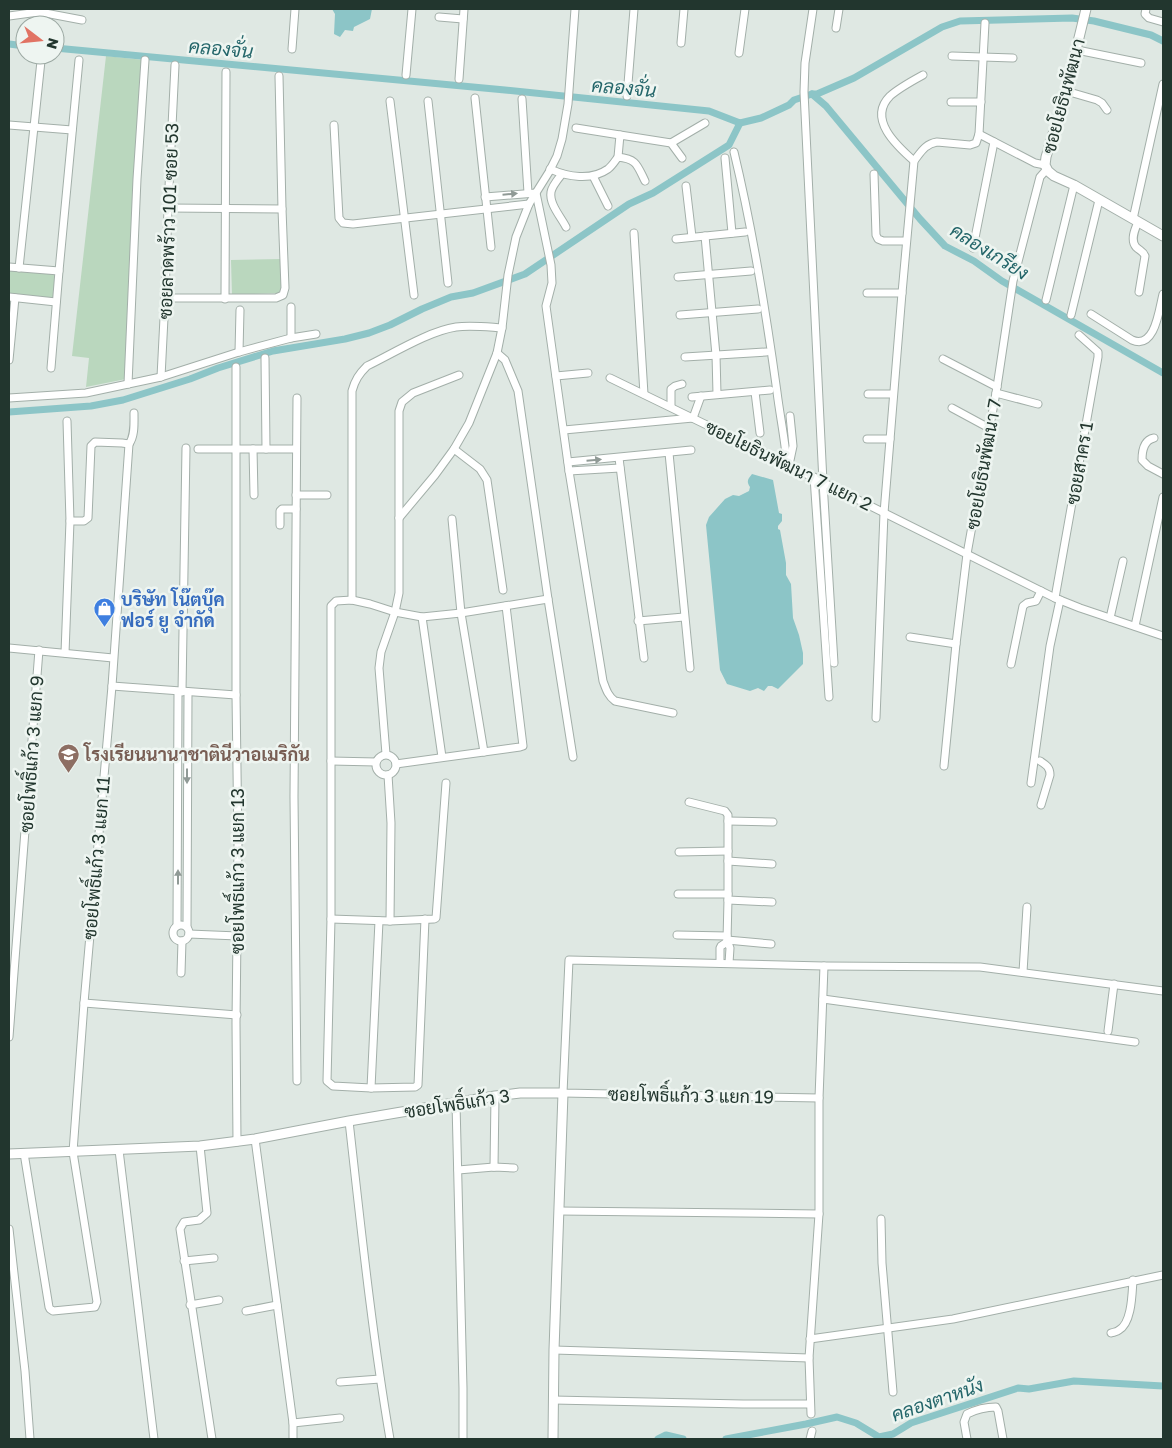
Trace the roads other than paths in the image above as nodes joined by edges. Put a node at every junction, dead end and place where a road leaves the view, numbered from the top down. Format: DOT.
graph roads {
  1 [pos="295,9"];
  2 [pos="412,9"];
  3 [pos="464,9"];
  4 [pos="575,9"];
  5 [pos="634,9"];
  6 [pos="684,9"];
  7 [pos="744,9"];
  8 [pos="813,9"];
  9 [pos="839,9"];
  10 [pos="1146,9"];
  11 [pos="1086,11"];
  12 [pos="9,16"];
  13 [pos="439,17"];
  14 [pos="463,19"];
  15 [pos="82,20"];
  16 [pos="1163,22"];
  17 [pos="985,23"];
  18 [pos="836,28"];
  19 [pos="681,42"];
  20 [pos="292,49"];
  21 [pos="1077,50"];
  22 [pos="740,53"];
  23 [pos="952,56"];
  24 [pos="983,57"];
  25 [pos="1013,58"];
  26 [pos="79,60"];
  27 [pos="146,60"];
  28 [pos="1141,63"];
  29 [pos="41,65"];
  30 [pos="175,65"];
  31 [pos="226,72"];
  32 [pos="923,74"];
  33 [pos="406,75"];
  34 [pos="279,76"];
  35 [pos="459,79"];
  36 [pos="1163,84"];
  37 [pos="1066,91"];
  38 [pos="627,96"];
  39 [pos="476,98"];
  40 [pos="522,99"];
  41 [pos="390,101"];
  42 [pos="428,102"];
  43 [pos="951,102"];
  44 [pos="981,102"];
  45 [pos="1107,110"];
  46 [pos="705,123"];
  47 [pos="9,125"];
  48 [pos="334,125"];
  49 [pos="34,127"];
  50 [pos="576,128"];
  51 [pos="72,130"];
  52 [pos="979,134"];
  53 [pos="620,135"];
  54 [pos="994,142"];
  55 [pos="671,143"];
  56 [pos="734,152"];
  57 [pos="618,156"];
  58 [pos="682,158"];
  59 [pos="726,158"];
  60 [pos="914,161"];
  61 [pos="1046,167"];
  62 [pos="550,169"];
  63 [pos="562,174"];
  64 [pos="874,174"];
  65 [pos="592,176"];
  66 [pos="645,181"];
  67 [pos="1074,185"];
  68 [pos="686,186"];
  69 [pos="532,193"];
  70 [pos="485,197"];
  71 [pos="1100,200"];
  72 [pos="529,204"];
  73 [pos="608,206"];
  74 [pos="168,208"];
  75 [pos="486,208"];
  76 [pos="282,209"];
  77 [pos="225,210"];
  78 [pos="440,214"];
  79 [pos="404,218"];
  80 [pos="1135,220"];
  81 [pos="566,226"];
  82 [pos="746,232"];
  83 [pos="634,233"];
  84 [pos="732,234"];
  85 [pos="705,236"];
  86 [pos="1163,236"];
  87 [pos="692,237"];
  88 [pos="676,239"];
  89 [pos="906,241"];
  90 [pos="491,247"];
  91 [pos="972,248"];
  92 [pos="9,267"];
  93 [pos="19,268"];
  94 [pos="59,271"];
  95 [pos="751,272"];
  96 [pos="709,275"];
  97 [pos="678,278"];
  98 [pos="448,283"];
  99 [pos="1139,292"];
  100 [pos="867,293"];
  101 [pos="902,293"];
  102 [pos="1163,294"];
  103 [pos="414,295"];
  104 [pos="12,297"];
  105 [pos="166,298"];
  106 [pos="225,299"];
  107 [pos="1046,300"];
  108 [pos="56,302"];
  109 [pos="291,307"];
  110 [pos="240,310"];
  111 [pos="758,310"];
  112 [pos="712,312"];
  113 [pos="1091,314"];
  114 [pos="1071,315"];
  115 [pos="680,316"];
  116 [pos="502,328"];
  117 [pos="316,334"];
  118 [pos="1079,335"];
  119 [pos="291,338"];
  120 [pos="239,352"];
  121 [pos="766,352"];
  122 [pos="497,353"];
  123 [pos="716,355"];
  124 [pos="685,357"];
  125 [pos="265,358"];
  126 [pos="943,359"];
  127 [pos="9,360"];
  128 [pos="51,368"];
  129 [pos="236,368"];
  130 [pos="588,373"];
  131 [pos="459,375"];
  132 [pos="556,376"];
  133 [pos="161,377"];
  134 [pos="610,378"];
  135 [pos="128,384"];
  136 [pos="682,384"];
  137 [pos="770,390"];
  138 [pos="996,390"];
  139 [pos="755,392"];
  140 [pos="644,394"];
  141 [pos="717,394"];
  142 [pos="868,394"];
  143 [pos="893,394"];
  144 [pos="701,396"];
  145 [pos="692,397"];
  146 [pos="9,398"];
  147 [pos="297,398"];
  148 [pos="1038,404"];
  149 [pos="671,407"];
  150 [pos="952,408"];
  151 [pos="134,413"];
  152 [pos="790,416"];
  153 [pos="693,418"];
  154 [pos="67,422"];
  155 [pos="989,428"];
  156 [pos="564,430"];
  157 [pos="760,434"];
  158 [pos="1154,438"];
  159 [pos="867,439"];
  160 [pos="890,439"];
  161 [pos="128,444"];
  162 [pos="186,448"];
  163 [pos="266,448"];
  164 [pos="198,449"];
  165 [pos="253,449"];
  166 [pos="296,449"];
  167 [pos="454,449"];
  168 [pos="236,450"];
  169 [pos="691,450"];
  170 [pos="669,452"];
  171 [pos="619,458"];
  172 [pos="568,462"];
  173 [pos="788,465"];
  174 [pos="620,468"];
  175 [pos="570,471"];
  176 [pos="1163,474"];
  177 [pos="814,477"];
  178 [pos="823,482"];
  179 [pos="254,495"];
  180 [pos="296,495"];
  181 [pos="327,495"];
  182 [pos="1163,497"];
  183 [pos="296,509"];
  184 [pos="884,513"];
  185 [pos="399,518"];
  186 [pos="452,519"];
  187 [pos="70,520"];
  188 [pos="280,525"];
  189 [pos="967,554"];
  190 [pos="1123,561"];
  191 [pos="503,590"];
  192 [pos="1041,591"];
  193 [pos="548,599"];
  194 [pos="1057,599"];
  195 [pos="352,600"];
  196 [pos="506,606"];
  197 [pos="395,612"];
  198 [pos="461,613"];
  199 [pos="422,617"];
  200 [pos="684,617"];
  201 [pos="1110,618"];
  202 [pos="638,621"];
  203 [pos="1135,626"];
  204 [pos="1163,636"];
  205 [pos="910,637"];
  206 [pos="956,644"];
  207 [pos="9,648"];
  208 [pos="39,650"];
  209 [pos="65,652"];
  210 [pos="114,658"];
  211 [pos="644,658"];
  212 [pos="834,663"];
  213 [pos="1011,664"];
  214 [pos="690,668"];
  215 [pos="112,686"];
  216 [pos="183,692"];
  217 [pos="236,695"];
  218 [pos="829,697"];
  219 [pos="178,703"];
  220 [pos="188,703"];
  221 [pos="673,713"];
  222 [pos="876,718"];
  223 [pos="178,737"];
  224 [pos="187,737"];
  225 [pos="484,752"];
  226 [pos="386,754"];
  227 [pos="442,757"];
  228 [pos="573,757"];
  229 [pos="332,761"];
  230 [pos="1040,761"];
  231 [pos="376,762"];
  232 [pos="396,764"];
  233 [pos="944,766"];
  234 [pos="388,775"];
  235 [pos="446,783"];
  236 [pos="1031,783"];
  237 [pos="689,802"];
  238 [pos="1041,805"];
  239 [pos="728,821"];
  240 [pos="773,822"];
  241 [pos="728,851"];
  242 [pos="679,852"];
  243 [pos="187,854"];
  244 [pos="178,855"];
  245 [pos="728,861"];
  246 [pos="772,864"];
  247 [pos="678,894"];
  248 [pos="728,897"];
  249 [pos="772,902"];
  250 [pos="1027,907"];
  251 [pos="425,919"];
  252 [pos="331,920"];
  253 [pos="379,921"];
  254 [pos="390,921"];
  255 [pos="177,926"];
  256 [pos="188,931"];
  257 [pos="677,935"];
  258 [pos="238,936"];
  259 [pos="727,939"];
  260 [pos="182,942"];
  261 [pos="771,944"];
  262 [pos="720,963"];
  263 [pos="729,963"];
  264 [pos="824,966"];
  265 [pos="1023,972"];
  266 [pos="181,973"];
  267 [pos="1114,984"];
  268 [pos="1163,991"];
  269 [pos="823,999"];
  270 [pos="84,1003"];
  271 [pos="237,1015"];
  272 [pos="1108,1031"];
  273 [pos="9,1038"];
  274 [pos="1134,1042"];
  275 [pos="297,1081"];
  276 [pos="371,1088"];
  277 [pos="563,1093"];
  278 [pos="495,1096"];
  279 [pos="819,1098"];
  280 [pos="456,1104"];
  281 [pos="349,1121"];
  282 [pos="255,1139"];
  283 [pos="237,1142"];
  284 [pos="200,1146"];
  285 [pos="119,1150"];
  286 [pos="73,1152"];
  287 [pos="9,1154"];
  288 [pos="24,1154"];
  289 [pos="494,1167"];
  290 [pos="514,1168"];
  291 [pos="458,1170"];
  292 [pos="559,1211"];
  293 [pos="819,1214"];
  294 [pos="881,1220"];
  295 [pos="9,1229"];
  296 [pos="214,1258"];
  297 [pos="184,1261"];
  298 [pos="1163,1275"];
  299 [pos="1133,1280"];
  300 [pos="219,1300"];
  301 [pos="190,1305"];
  302 [pos="277,1305"];
  303 [pos="246,1311"];
  304 [pos="887,1329"];
  305 [pos="1112,1333"];
  306 [pos="810,1339"];
  307 [pos="554,1350"];
  308 [pos="809,1358"];
  309 [pos="380,1379"];
  310 [pos="340,1382"];
  311 [pos="893,1392"];
  312 [pos="553,1400"];
  313 [pos="810,1404"];
  314 [pos="811,1414"];
  315 [pos="340,1418"];
  316 [pos="293,1423"];
  317 [pos="812,1431"];
  318 [pos="30,1439"];
  319 [pos="154,1439"];
  320 [pos="212,1439"];
  321 [pos="293,1439"];
  322 [pos="390,1439"];
  323 [pos="463,1439"];
  324 [pos="553,1439"];
  325 [pos="810,1439"];
  326 [pos="967,1439"];
  327 [pos="1003,1439"];
  1 -- 20 [label="street"];
  2 -- 33 [label="street"];
  3 -- 14 [label="street"];
  4 -- 62 [label="street"];
  5 -- 38 [label="street"];
  6 -- 19 [label="street"];
  7 -- 22 [label="street"];
  8 -- 178 [label="street"];
  9 -- 18 [label="street"];
  10 -- 16 [label="street"];
  11 -- 21 [label="street, ซอยโยธินพัฒนา"];
  12 -- 15 [label="street"];
  13 -- 14 [label="street"];
  14 -- 35 [label="street"];
  17 -- 24 [label="street"];
  21 -- 28 [label="street"];
  21 -- 37 [label="street, ซอยโยธินพัฒนา"];
  23 -- 24 [label="street"];
  24 -- 25 [label="street"];
  24 -- 44 [label="street"];
  26 -- 51 [label="street"];
  27 -- 135 [label="street"];
  29 -- 49 [label="street"];
  30 -- 74 [label="street, ซอยลาดพร้าว 101 ซอย 53"];
  31 -- 77 [label="street"];
  32 -- 60 [label="street"];
  34 -- 76 [label="street"];
  36 -- 80 [label="street"];
  37 -- 45 [label="street"];
  37 -- 61 [label="street, ซอยโยธินพัฒนา"];
  39 -- 70 [label="street"];
  40 -- 69 [label="street"];
  41 -- 79 [label="street"];
  42 -- 78 [label="street"];
  43 -- 44 [label="street"];
  44 -- 52 [label="street"];
  46 -- 55 [label="street"];
  47 -- 49 [label="street"];
  48 -- 79 [label="street"];
  49 -- 51 [label="street"];
  49 -- 93 [label="street"];
  50 -- 53 [label="street"];
  51 -- 94 [label="street"];
  52 -- 54 [label="street"];
  52 -- 60 [label="street"];
  53 -- 55 [label="street"];
  53 -- 57 [label="street"];
  54 -- 61 [label="street"];
  54 -- 91 [label="street"];
  55 -- 58 [label="street"];
  56 -- 173 [label="street"];
  57 -- 65 [label="street"];
  57 -- 66 [label="street"];
  59 -- 84 [label="street"];
  60 -- 89 [label="street"];
  61 -- 67 [label="street, ซอยโยธินพัฒนา"];
  61 -- 138 [label="street, ซอยโยธินพัฒนา 7"];
  62 -- 63 [label="street"];
  62 -- 69 [label="street"];
  63 -- 65 [label="street"];
  63 -- 81 [label="street"];
  64 -- 89 [label="street"];
  65 -- 73 [label="street"];
  67 -- 71 [label="street, ซอยโยธินพัฒนา"];
  67 -- 107 [label="street"];
  68 -- 87 [label="street"];
  70 -- 69 [label="street, one-way"];
  69 -- 72 [label="street"];
  69 -- 132 [label="street"];
  70 -- 75 [label="street"];
  71 -- 80 [label="street, ซอยโยธินพัฒนา"];
  71 -- 114 [label="street"];
  72 -- 75 [label="street"];
  72 -- 116 [label="street"];
  74 -- 77 [label="street"];
  74 -- 105 [label="street, ซอยลาดพร้าว 101 ซอย 53"];
  75 -- 78 [label="street"];
  75 -- 90 [label="street"];
  76 -- 77 [label="street"];
  76 -- 106 [label="street"];
  77 -- 106 [label="street"];
  78 -- 79 [label="street"];
  78 -- 98 [label="street"];
  79 -- 103 [label="street"];
  80 -- 86 [label="street, ซอยโยธินพัฒนา"];
  80 -- 99 [label="street"];
  82 -- 84 [label="street"];
  83 -- 140 [label="street"];
  84 -- 85 [label="street"];
  85 -- 87 [label="street"];
  85 -- 96 [label="street"];
  87 -- 88 [label="street"];
  89 -- 101 [label="street"];
  92 -- 93 [label="street"];
  93 -- 94 [label="street"];
  94 -- 108 [label="street"];
  95 -- 96 [label="street"];
  96 -- 97 [label="street"];
  96 -- 112 [label="street"];
  100 -- 101 [label="street"];
  101 -- 143 [label="street"];
  102 -- 113 [label="street"];
  104 -- 108 [label="street"];
  104 -- 127 [label="street"];
  105 -- 106 [label="street"];
  105 -- 133 [label="street, ซอยลาดพร้าว 101 ซอย 53"];
  108 -- 128 [label="street"];
  109 -- 119 [label="street"];
  110 -- 120 [label="street"];
  111 -- 112 [label="street"];
  112 -- 115 [label="street"];
  112 -- 123 [label="street"];
  116 -- 122 [label="street"];
  116 -- 195 [label="street"];
  117 -- 119 [label="street"];
  118 -- 194 [label="street, ซอยสาคร 1"];
  119 -- 120 [label="street"];
  120 -- 133 [label="street"];
  121 -- 123 [label="street"];
  122 -- 167 [label="street"];
  122 -- 193 [label="street"];
  123 -- 124 [label="street"];
  123 -- 141 [label="street"];
  125 -- 163 [label="street"];
  126 -- 138 [label="street"];
  129 -- 168 [label="street, ซอยโพธิ์แก้ว 3 แยก 13"];
  130 -- 132 [label="street"];
  131 -- 185 [label="street"];
  132 -- 156 [label="street"];
  133 -- 135 [label="street"];
  134 -- 140 [label="street, ซอยโยธินพัฒนา 7 แยก 2"];
  135 -- 146 [label="street"];
  136 -- 149 [label="street"];
  137 -- 139 [label="street"];
  138 -- 148 [label="street"];
  138 -- 155 [label="street, ซอยโยธินพัฒนา 7"];
  139 -- 141 [label="street"];
  139 -- 157 [label="street"];
  140 -- 149 [label="street, ซอยโยธินพัฒนา 7 แยก 2"];
  141 -- 144 [label="street"];
  142 -- 143 [label="street"];
  143 -- 160 [label="street"];
  144 -- 145 [label="street"];
  144 -- 153 [label="street"];
  147 -- 166 [label="street"];
  149 -- 153 [label="street, ซอยโยธินพัฒนา 7 แยก 2"];
  150 -- 155 [label="street"];
  151 -- 161 [label="street, ซอยโพธิ์แก้ว 3 แยก 11"];
  152 -- 173 [label="street"];
  153 -- 156 [label="street"];
  153 -- 173 [label="street, ซอยโยธินพัฒนา 7 แยก 2"];
  154 -- 187 [label="street"];
  155 -- 189 [label="street, ซอยโยธินพัฒนา 7"];
  156 -- 172 [label="street"];
  158 -- 176 [label="street"];
  159 -- 160 [label="street"];
  160 -- 184 [label="street"];
  161 -- 187 [label="street"];
  161 -- 210 [label="street, ซอยโพธิ์แก้ว 3 แยก 11"];
  162 -- 216 [label="street"];
  163 -- 165 [label="street"];
  163 -- 166 [label="street"];
  164 -- 168 [label="street"];
  165 -- 168 [label="street"];
  165 -- 179 [label="street"];
  166 -- 180 [label="street"];
  167 -- 185 [label="street"];
  167 -- 191 [label="street"];
  168 -- 217 [label="street, ซอยโพธิ์แก้ว 3 แยก 13"];
  169 -- 170 [label="street"];
  170 -- 171 [label="street"];
  170 -- 200 [label="street"];
  172 -- 171 [label="street, one-way"];
  171 -- 174 [label="street"];
  172 -- 175 [label="street"];
  173 -- 177 [label="street, ซอยโยธินพัฒนา 7 แยก 2"];
  174 -- 175 [label="street"];
  174 -- 202 [label="street"];
  175 -- 221 [label="street"];
  177 -- 178 [label="street, ซอยโยธินพัฒนา 7 แยก 2"];
  177 -- 218 [label="street"];
  178 -- 184 [label="street, ซอยโยธินพัฒนา 7 แยก 2"];
  178 -- 212 [label="street"];
  180 -- 181 [label="street"];
  180 -- 183 [label="street"];
  182 -- 203 [label="street"];
  183 -- 188 [label="street"];
  183 -- 275 [label="street"];
  184 -- 189 [label="street, ซอยโยธินพัฒนา 7 แยก 2"];
  184 -- 222 [label="street"];
  185 -- 197 [label="street"];
  186 -- 198 [label="street"];
  187 -- 209 [label="street"];
  189 -- 192 [label="street, ซอยโยธินพัฒนา 7 แยก 2"];
  189 -- 206 [label="street, ซอยโยธินพัฒนา 7"];
  190 -- 201 [label="street"];
  192 -- 194 [label="street, ซอยโยธินพัฒนา 7 แยก 2"];
  192 -- 213 [label="street"];
  193 -- 196 [label="street"];
  193 -- 228 [label="street"];
  194 -- 201 [label="street, ซอยโยธินพัฒนา 7 แยก 2"];
  194 -- 236 [label="street"];
  195 -- 197 [label="street"];
  195 -- 229 [label="street"];
  196 -- 198 [label="street"];
  196 -- 225 [label="street"];
  197 -- 199 [label="street"];
  197 -- 226 [label="street"];
  198 -- 199 [label="street"];
  198 -- 225 [label="street"];
  199 -- 227 [label="street"];
  200 -- 202 [label="street"];
  200 -- 214 [label="street"];
  201 -- 203 [label="street, ซอยโยธินพัฒนา 7 แยก 2"];
  202 -- 211 [label="street"];
  203 -- 204 [label="street, ซอยโยธินพัฒนา 7 แยก 2"];
  205 -- 206 [label="street"];
  206 -- 233 [label="street, ซอยโยธินพัฒนา 7"];
  207 -- 208 [label="street"];
  208 -- 209 [label="street"];
  208 -- 273 [label="street, ซอยโพธิ์แก้ว 3 แยก 9"];
  209 -- 210 [label="street"];
  210 -- 215 [label="street, ซอยโพธิ์แก้ว 3 แยก 11"];
  215 -- 216 [label="street"];
  215 -- 270 [label="street, ซอยโพธิ์แก้ว 3 แยก 11"];
  216 -- 217 [label="street"];
  216 -- 219 [label="street"];
  216 -- 220 [label="street"];
  217 -- 258 [label="street, ซอยโพธิ์แก้ว 3 แยก 13"];
  219 -- 220 [label="street"];
  219 -- 223 [label="street"];
  220 -- 224 [label="street"];
  223 -- 224 [label="street"];
  223 -- 244 [label="street"];
  224 -- 243 [label="street, one-way"];
  225 -- 227 [label="street"];
  226 -- 231 [label="street"];
  226 -- 232 [label="street"];
  227 -- 232 [label="street"];
  229 -- 231 [label="street"];
  229 -- 252 [label="street"];
  230 -- 238 [label="street"];
  231 -- 234 [label="street"];
  232 -- 234 [label="street"];
  234 -- 254 [label="street"];
  235 -- 251 [label="street"];
  237 -- 239 [label="street"];
  239 -- 240 [label="street"];
  239 -- 241 [label="street"];
  241 -- 242 [label="street"];
  241 -- 245 [label="street"];
  243 -- 244 [label="street"];
  243 -- 256 [label="street"];
  255 -- 244 [label="street, one-way"];
  245 -- 246 [label="street"];
  245 -- 248 [label="street"];
  247 -- 248 [label="street"];
  248 -- 249 [label="street"];
  248 -- 259 [label="street"];
  250 -- 265 [label="street"];
  251 -- 254 [label="street"];
  251 -- 276 [label="street"];
  252 -- 253 [label="street"];
  252 -- 276 [label="street"];
  253 -- 254 [label="street"];
  253 -- 276 [label="street"];
  255 -- 256 [label="street"];
  255 -- 260 [label="street"];
  256 -- 258 [label="street"];
  256 -- 260 [label="street"];
  257 -- 259 [label="street"];
  258 -- 271 [label="street, ซอยโพธิ์แก้ว 3 แยก 13"];
  259 -- 261 [label="street"];
  259 -- 262 [label="street"];
  259 -- 263 [label="street"];
  260 -- 266 [label="street"];
  262 -- 263 [label="street"];
  262 -- 277 [label="street"];
  263 -- 264 [label="street"];
  264 -- 265 [label="street"];
  264 -- 269 [label="street"];
  265 -- 267 [label="street"];
  267 -- 268 [label="street"];
  267 -- 272 [label="street"];
  269 -- 274 [label="street"];
  269 -- 279 [label="street"];
  270 -- 271 [label="street"];
  270 -- 286 [label="street, ซอยโพธิ์แก้ว 3 แยก 11"];
  271 -- 283 [label="street, ซอยโพธิ์แก้ว 3 แยก 13"];
  277 -- 278 [label="street, ซอยโพธิ์แก้ว 3"];
  277 -- 279 [label="street, ซอยโพธิ์แก้ว 3 แยก 19"];
  277 -- 292 [label="street"];
  278 -- 280 [label="street, ซอยโพธิ์แก้ว 3"];
  278 -- 289 [label="street"];
  279 -- 293 [label="street"];
  280 -- 281 [label="street, ซอยโพธิ์แก้ว 3"];
  280 -- 291 [label="street"];
  281 -- 282 [label="street, ซอยโพธิ์แก้ว 3"];
  281 -- 309 [label="street"];
  282 -- 283 [label="street, ซอยโพธิ์แก้ว 3"];
  282 -- 302 [label="street"];
  283 -- 284 [label="street, ซอยโพธิ์แก้ว 3"];
  284 -- 285 [label="street, ซอยโพธิ์แก้ว 3"];
  284 -- 297 [label="street"];
  285 -- 286 [label="street, ซอยโพธิ์แก้ว 3"];
  285 -- 319 [label="street"];
  286 -- 288 [label="street, ซอยโพธิ์แก้ว 3"];
  286 -- 288 [label="street, ซอยโพธิ์แก้ว 3 แยก 11"];
  287 -- 288 [label="street, ซอยโพธิ์แก้ว 3"];
  289 -- 290 [label="street"];
  289 -- 291 [label="street"];
  291 -- 323 [label="street"];
  292 -- 293 [label="street"];
  292 -- 307 [label="street"];
  293 -- 306 [label="street"];
  294 -- 304 [label="street"];
  295 -- 318 [label="street"];
  296 -- 297 [label="street"];
  297 -- 301 [label="street"];
  298 -- 299 [label="street"];
  299 -- 304 [label="street"];
  299 -- 305 [label="street"];
  300 -- 301 [label="street"];
  301 -- 320 [label="street"];
  302 -- 303 [label="street"];
  302 -- 316 [label="street"];
  304 -- 306 [label="street"];
  304 -- 311 [label="street"];
  306 -- 308 [label="street"];
  307 -- 308 [label="street"];
  307 -- 312 [label="street"];
  308 -- 313 [label="street"];
  309 -- 310 [label="street"];
  309 -- 322 [label="street"];
  312 -- 313 [label="street"];
  312 -- 324 [label="street"];
  313 -- 314 [label="street"];
  315 -- 316 [label="street"];
  316 -- 321 [label="street"];
  317 -- 325 [label="street"];
  326 -- 327 [label="street"];
}
